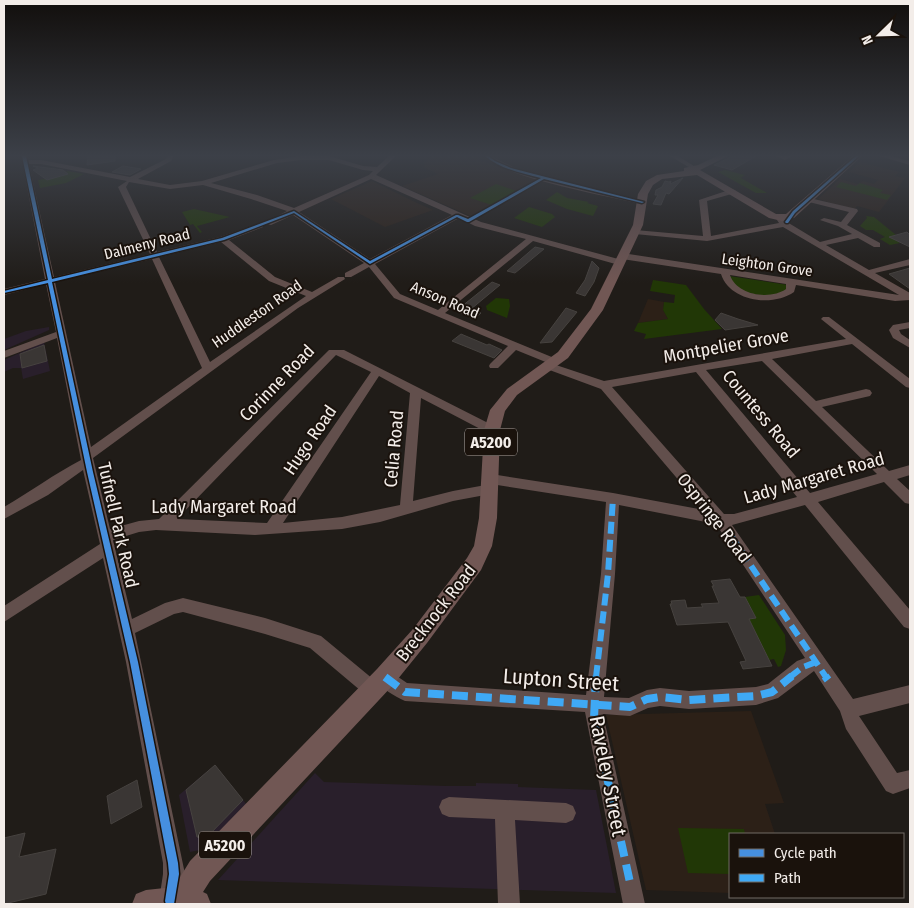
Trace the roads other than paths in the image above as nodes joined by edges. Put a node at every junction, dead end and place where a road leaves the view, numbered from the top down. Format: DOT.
graph roads {
  1 [pos="32,198"];
  2 [pos="127,198"];
  3 [pos="258,198"];
  4 [pos="323,198"];
  5 [pos="419,198"];
  6 [pos="628,198"];
  7 [pos="643,198"];
  8 [pos="708,198"];
  9 [pos="746,198"];
  10 [pos="808,199"];
  11 [pos="642,202"];
  12 [pos="294,212"];
  13 [pos="457,216"];
  14 [pos="784,219"];
  15 [pos="824,220"];
  16 [pos="842,225"];
  17 [pos="635,232"];
  18 [pos="859,235"];
  19 [pos="223,239"];
  20 [pos="531,239"];
  21 [pos="707,239"];
  22 [pos="821,244"];
  23 [pos="877,245"];
  24 [pos="154,255"];
  25 [pos="620,259"];
  26 [pos="910,262"];
  27 [pos="370,263"];
  28 [pos="725,272"];
  29 [pos="870,272"];
  30 [pos="50,280"];
  31 [pos="791,282"];
  32 [pos="4,292"];
  33 [pos="312,295"];
  34 [pos="910,296"];
  35 [pos="438,314"];
  36 [pos="826,319"];
  37 [pos="910,325"];
  38 [pos="61,333"];
  39 [pos="854,341"];
  40 [pos="515,346"];
  41 [pos="910,346"];
  42 [pos="4,355"];
  43 [pos="764,357"];
  44 [pos="552,364"];
  45 [pos="494,366"];
  46 [pos="698,368"];
  47 [pos="208,369"];
  48 [pos="377,372"];
  49 [pos="910,384"];
  50 [pos="604,385"];
  51 [pos="416,391"];
  52 [pos="866,392"];
  53 [pos="813,405"];
  54 [pos="492,430"];
  55 [pos="87,459"];
  56 [pos="910,470"];
  57 [pos="888,476"];
  58 [pos="491,484"];
  59 [pos="614,498"];
  60 [pos="910,499"];
  61 [pos="808,500"];
  62 [pos="406,509"];
  63 [pos="4,514"];
  64 [pos="720,519"];
  65 [pos="163,524"];
  66 [pos="272,528"];
  67 [pos="106,542"];
  68 [pos="4,615"];
  69 [pos="910,622"];
  70 [pos="126,630"];
  71 [pos="816,662"];
  72 [pos="385,677"];
  73 [pos="373,690"];
  74 [pos="910,694"];
  75 [pos="594,704"];
  76 [pos="848,707"];
  77 [pos="910,780"];
  78 [pos="449,807"];
  79 [pos="504,809"];
  80 [pos="566,813"];
  81 [pos="168,903"];
  82 [pos="509,904"];
  83 [pos="634,904"];
  1 -- 30 [label="street, Tufnell Park Road"];
  2 -- 24 [label="street"];
  3 -- 12 [label="street, Anson Road"];
  4 -- 12 [label="street, Dalmeny Road"];
  5 -- 13 [label="street, Leighton Grove"];
  6 -- 11 [label="street"];
  7 -- 11 [label="main road, Brecknock Road / A5200"];
  8 -- 21 [label="street"];
  9 -- 14 [label="main road"];
  10 -- 14 [label="main road"];
  10 -- 16 [label="street"];
  11 -- 17 [label="main road, Brecknock Road / A5200"];
  12 -- 19 [label="street, Dalmeny Road"];
  12 -- 27 [label="street, Anson Road"];
  13 -- 20 [label="street, Leighton Grove"];
  13 -- 27 [label="street, Huddleston Road"];
  14 -- 21 [label="street"];
  14 -- 22 [label="street"];
  15 -- 16 [label="street"];
  16 -- 18 [label="street"];
  17 -- 21 [label="street"];
  17 -- 25 [label="main road, Brecknock Road / A5200"];
  18 -- 22 [label="street"];
  18 -- 23 [label="street"];
  19 -- 24 [label="street, Dalmeny Road"];
  19 -- 33 [label="street"];
  20 -- 25 [label="street, Leighton Grove"];
  20 -- 35 [label="street"];
  22 -- 29 [label="street"];
  24 -- 30 [label="street, Dalmeny Road"];
  24 -- 47 [label="street"];
  25 -- 28 [label="street, Leighton Grove"];
  25 -- 44 [label="main road, Brecknock Road / A5200"];
  26 -- 29 [label="street"];
  27 -- 33 [label="street, Huddleston Road"];
  27 -- 35 [label="street, Anson Road"];
  28 -- 31 [label="street, Leighton Grove"];
  28 -- 31 [label="street"];
  29 -- 34 [label="street"];
  30 -- 32 [label="street, Dalmeny Road"];
  30 -- 38 [label="street, Tufnell Park Road"];
  31 -- 34 [label="street, Leighton Grove"];
  33 -- 47 [label="street, Huddleston Road"];
  35 -- 40 [label="street, Anson Road"];
  36 -- 39 [label="street"];
  37 -- 41 [label="street"];
  38 -- 42 [label="street"];
  38 -- 55 [label="street, Tufnell Park Road"];
  39 -- 43 [label="street, Montpelier Grove"];
  39 -- 49 [label="street"];
  40 -- 44 [label="street, Anson Road"];
  40 -- 45 [label="street"];
  43 -- 46 [label="street, Montpelier Grove"];
  43 -- 53 [label="street"];
  44 -- 50 [label="street"];
  44 -- 54 [label="main road, Brecknock Road / A5200"];
  46 -- 50 [label="street, Montpelier Grove"];
  46 -- 61 [label="street, Countess Road"];
  47 -- 55 [label="street, Huddleston Road"];
  48 -- 51 [label="street, Corinne Road"];
  48 -- 65 [label="street, Corinne Road"];
  48 -- 66 [label="street, Hugo Road"];
  50 -- 64 [label="street, Ospringe Road"];
  51 -- 54 [label="street, Corinne Road"];
  51 -- 62 [label="street, Celia Road"];
  52 -- 53 [label="street"];
  53 -- 57 [label="street"];
  54 -- 58 [label="main road, Brecknock Road / A5200"];
  55 -- 63 [label="street, Huddleston Road"];
  55 -- 67 [label="street, Tufnell Park Road"];
  56 -- 57 [label="street, Lady Margaret Road"];
  57 -- 60 [label="street"];
  57 -- 61 [label="street, Lady Margaret Road"];
  58 -- 59 [label="street, Lady Margaret Road"];
  58 -- 62 [label="street, Lady Margaret Road"];
  58 -- 72 [label="main road, Brecknock Road / A5200"];
  59 -- 64 [label="street, Lady Margaret Road"];
  59 -- 75 [label="street, Raveley Street"];
  61 -- 64 [label="street, Lady Margaret Road"];
  61 -- 69 [label="street, Countess Road"];
  62 -- 66 [label="street, Lady Margaret Road"];
  64 -- 71 [label="street, Ospringe Road"];
  65 -- 66 [label="street, Lady Margaret Road"];
  65 -- 67 [label="street, Lady Margaret Road"];
  67 -- 68 [label="street, Lady Margaret Road"];
  67 -- 70 [label="street, Tufnell Park Road"];
  70 -- 73 [label="street"];
  70 -- 81 [label="street, Tufnell Park Road"];
  71 -- 75 [label="street, Lupton Street"];
  71 -- 76 [label="street, Ospringe Road"];
  72 -- 73 [label="main road, Brecknock Road / A5200"];
  72 -- 75 [label="street, Lupton Street"];
  73 -- 81 [label="main road, Brecknock Road / A5200"];
  74 -- 76 [label="street"];
  75 -- 83 [label="street, Raveley Street"];
  76 -- 77 [label="street, Ospringe Road"];
  78 -- 79 [label="street"];
  79 -- 80 [label="street"];
  79 -- 82 [label="street"];
}
